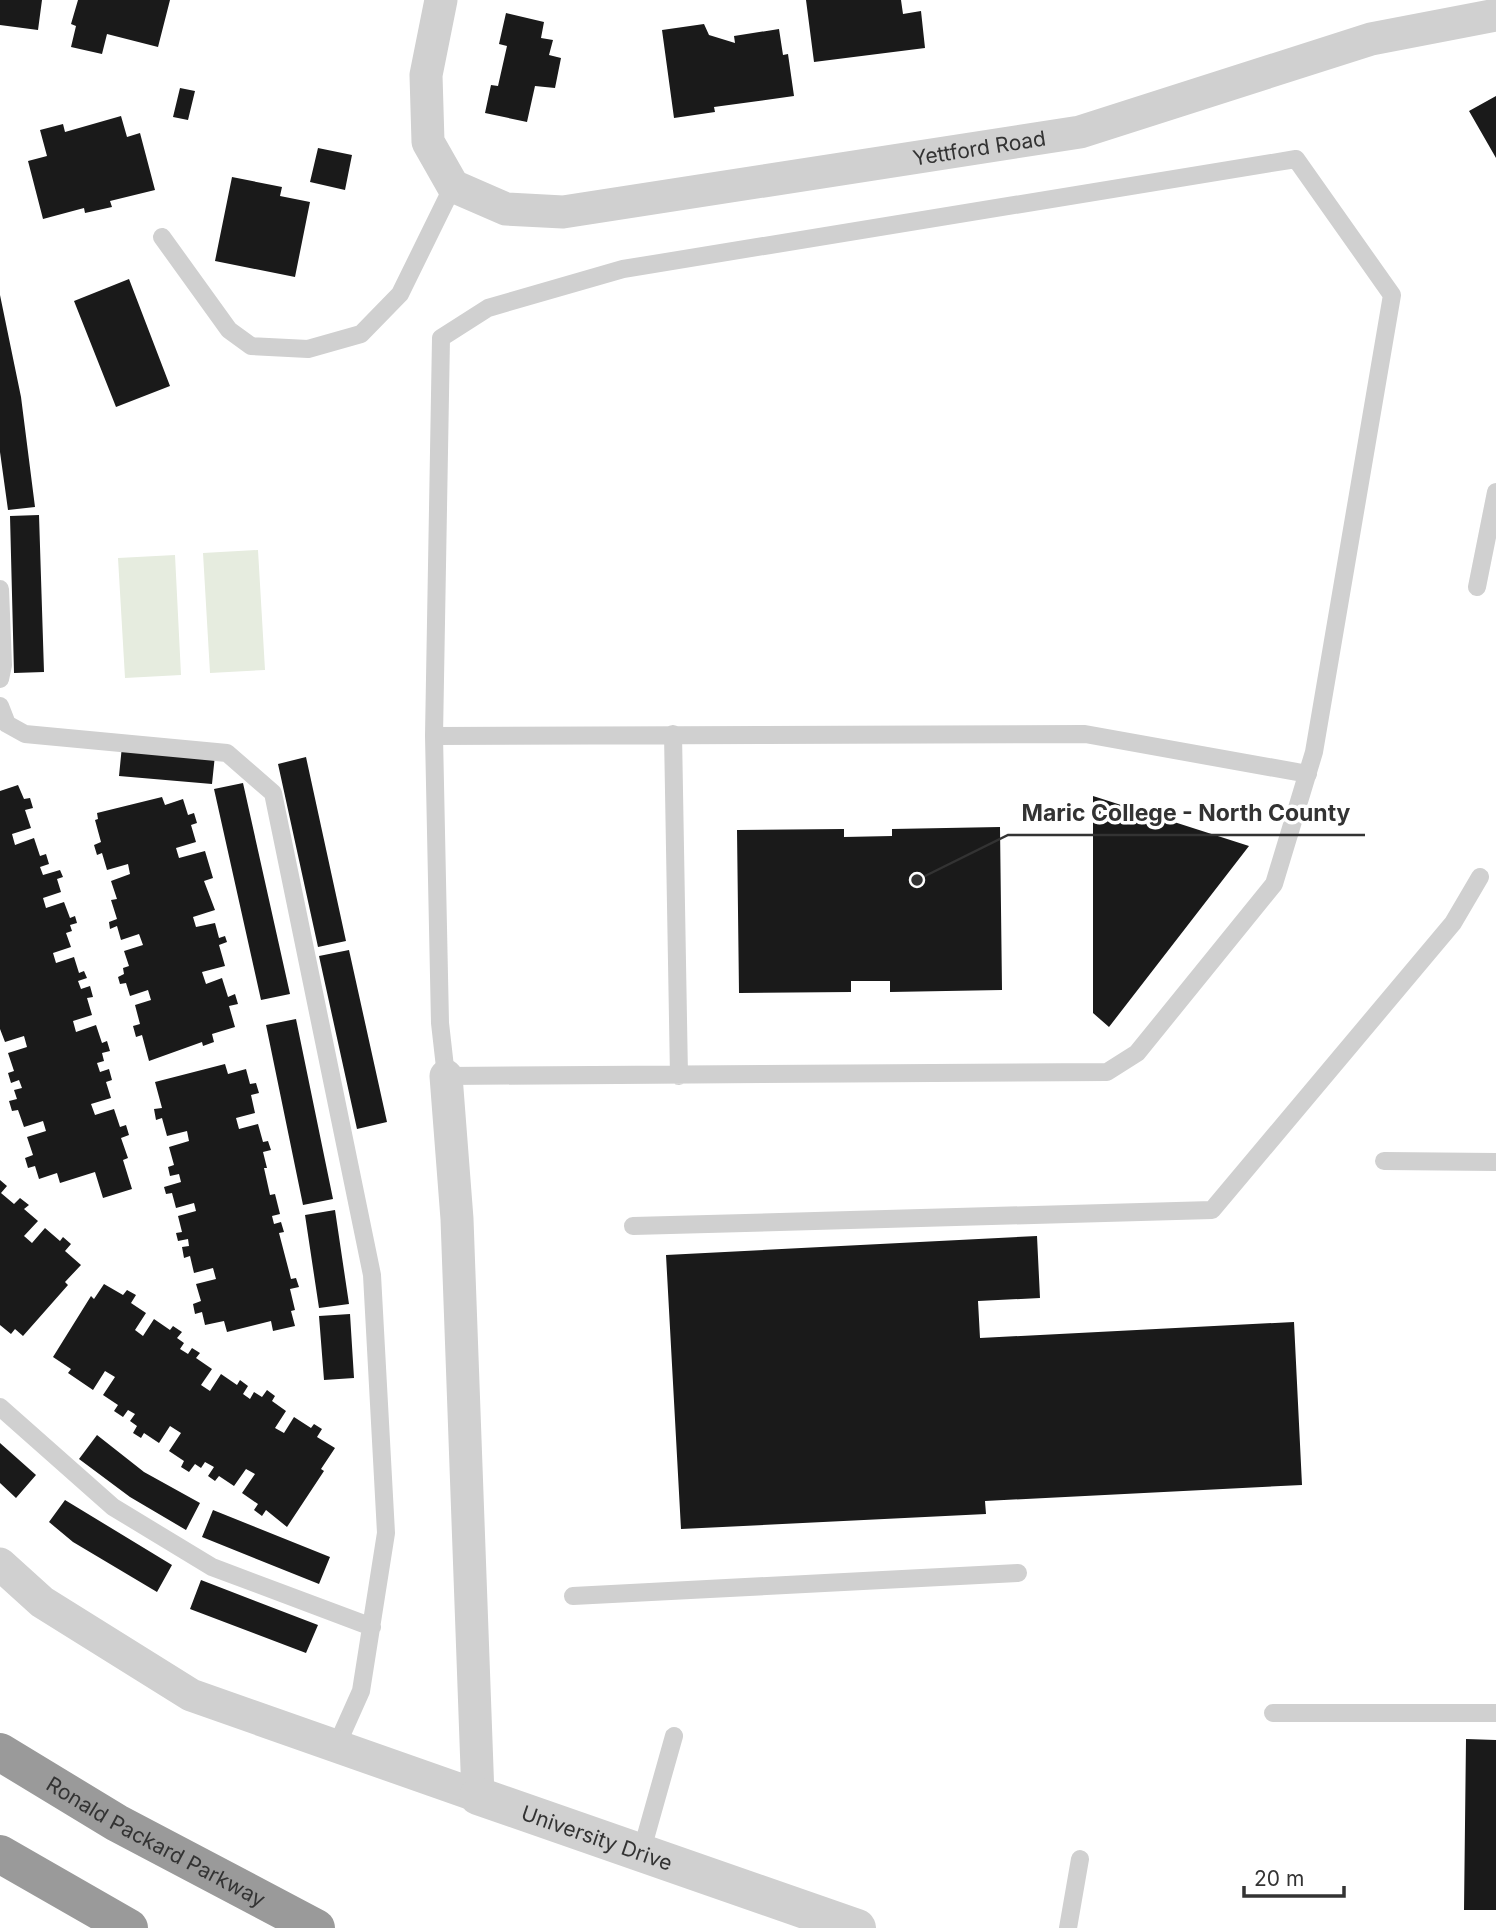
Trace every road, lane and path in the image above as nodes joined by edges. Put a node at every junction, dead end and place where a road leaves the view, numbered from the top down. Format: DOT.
graph roads {
  1 [pos="441,0"];
  2 [pos="1496,15"];
  3 [pos="453,186"];
  4 [pos="163,237"];
  5 [pos="1496,492"];
  6 [pos="1477,587"];
  7 [pos="0,589"];
  8 [pos="0,679"];
  9 [pos="0,706"];
  10 [pos="673,734"];
  11 [pos="434,736"];
  12 [pos="1308,775"];
  13 [pos="1480,877"];
  14 [pos="446,1076"];
  15 [pos="679,1076"];
  16 [pos="1384,1161"];
  17 [pos="1496,1161"];
  18 [pos="633,1226"];
  19 [pos="0,1407"];
  20 [pos="0,1564"];
  21 [pos="1018,1573"];
  22 [pos="573,1596"];
  23 [pos="372,1627"];
  24 [pos="1273,1713"];
  25 [pos="1496,1713"];
  26 [pos="674,1736"];
  27 [pos="336,1747"];
  28 [pos="0,1752"];
  29 [pos="478,1796"];
  30 [pos="641,1853"];
  31 [pos="0,1854"];
  32 [pos="1080,1859"];
  33 [pos="129,1928"];
  34 [pos="316,1928"];
  35 [pos="857,1928"];
  36 [pos="1068,1928"];
  1 -- 3 [label="street"];
  2 -- 3 [label="street, Yettford Road"];
  3 -- 4 [label="lane"];
  5 -- 6 [label="lane"];
  7 -- 8 [label="lane"];
  9 -- 23 [label="lane"];
  10 -- 11 [label="lane"];
  10 -- 12 [label="lane"];
  10 -- 15 [label="lane"];
  11 -- 12 [label="lane"];
  11 -- 14 [label="lane"];
  12 -- 15 [label="lane"];
  13 -- 18 [label="lane"];
  14 -- 15 [label="lane"];
  14 -- 29 [label="street"];
  16 -- 17 [label="lane"];
  19 -- 23 [label="lane"];
  20 -- 27 [label="street, University Drive"];
  21 -- 22 [label="lane"];
  23 -- 27 [label="lane"];
  24 -- 25 [label="lane"];
  26 -- 30 [label="lane"];
  27 -- 29 [label="street, University Drive"];
  28 -- 34 [label="highway, Ronald Packard Parkway"];
  29 -- 30 [label="street, University Drive"];
  30 -- 35 [label="street, University Drive"];
  31 -- 33 [label="highway"];
  32 -- 36 [label="lane"];
}
